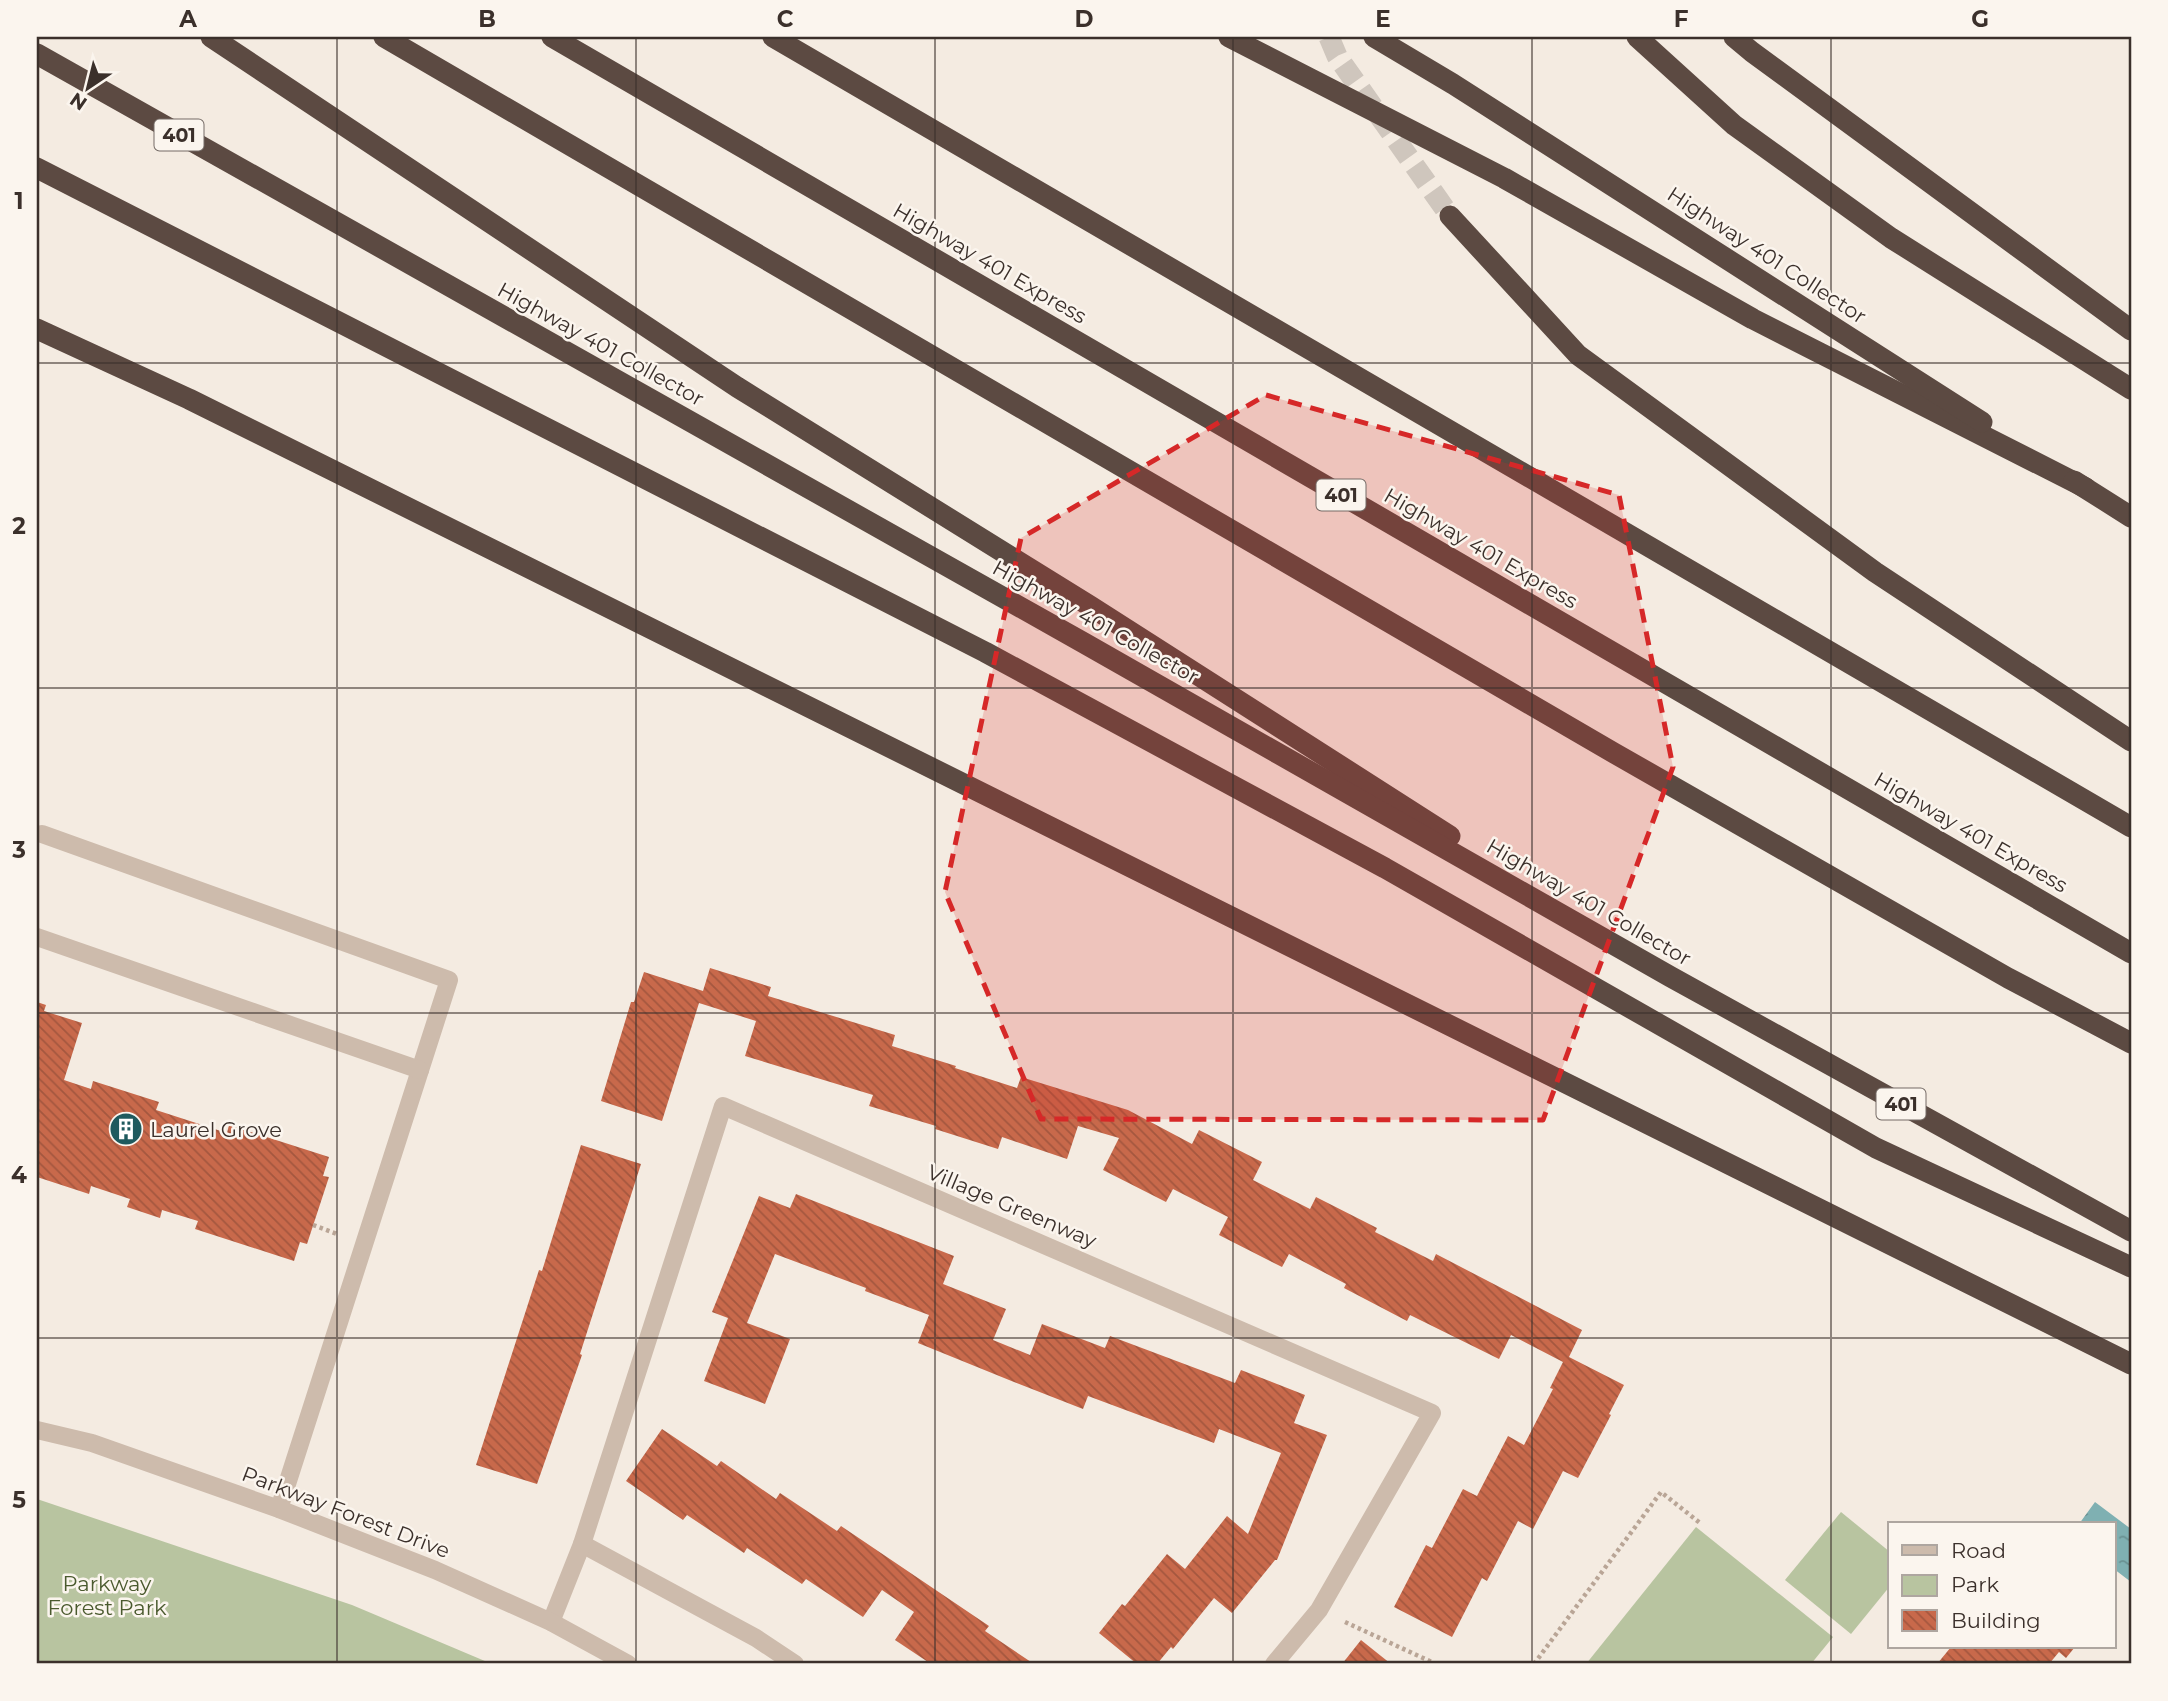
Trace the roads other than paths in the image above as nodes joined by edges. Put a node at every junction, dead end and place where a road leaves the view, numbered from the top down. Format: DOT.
graph roads {
  1 [pos="211,37"];
  2 [pos="384,37"];
  3 [pos="552,37"];
  4 [pos="773,37"];
  5 [pos="1229,37"];
  6 [pos="1374,37"];
  7 [pos="1637,37"];
  8 [pos="1734,37"];
  9 [pos="37,54"];
  10 [pos="37,168"];
  11 [pos="1450,216"];
  12 [pos="37,329"];
  13 [pos="2131,330"];
  14 [pos="2131,389"];
  15 [pos="2086,488"];
  16 [pos="2131,517"];
  17 [pos="2131,741"];
  18 [pos="2131,827"];
  19 [pos="42,834"];
  20 [pos="37,936"];
  21 [pos="2131,953"];
  22 [pos="1671,977"];
  23 [pos="2131,1043"];
  24 [pos="420,1070"];
  25 [pos="2131,1231"];
  26 [pos="2131,1267"];
  27 [pos="2131,1364"];
  28 [pos="37,1430"];
  29 [pos="279,1509"];
  30 [pos="582,1544"];
  31 [pos="551,1622"];
  32 [pos="628,1664"];
  33 [pos="795,1664"];
  34 [pos="1274,1664"];
  1 -- 22 [label="highway"];
  2 -- 23 [label="highway"];
  3 -- 21 [label="highway, Highway 401 Express / 401"];
  4 -- 18 [label="highway"];
  5 -- 15 [label="highway"];
  6 -- 15 [label="highway, Highway 401 Collector"];
  7 -- 14 [label="highway"];
  8 -- 13 [label="highway"];
  9 -- 22 [label="highway, Highway 401 Collector / 401"];
  10 -- 26 [label="highway"];
  11 -- 17 [label="highway"];
  12 -- 27 [label="highway"];
  15 -- 16 [label="highway, Highway 401 Collector"];
  19 -- 24 [label="street"];
  20 -- 24 [label="street"];
  22 -- 25 [label="highway, Highway 401 Collector / 401"];
  24 -- 29 [label="street"];
  28 -- 29 [label="street, Parkway Forest Drive"];
  29 -- 31 [label="street, Parkway Forest Drive"];
  30 -- 31 [label="street, Village Greenway"];
  30 -- 33 [label="street"];
  30 -- 34 [label="street, Village Greenway"];
  31 -- 32 [label="street, Parkway Forest Drive"];
}
